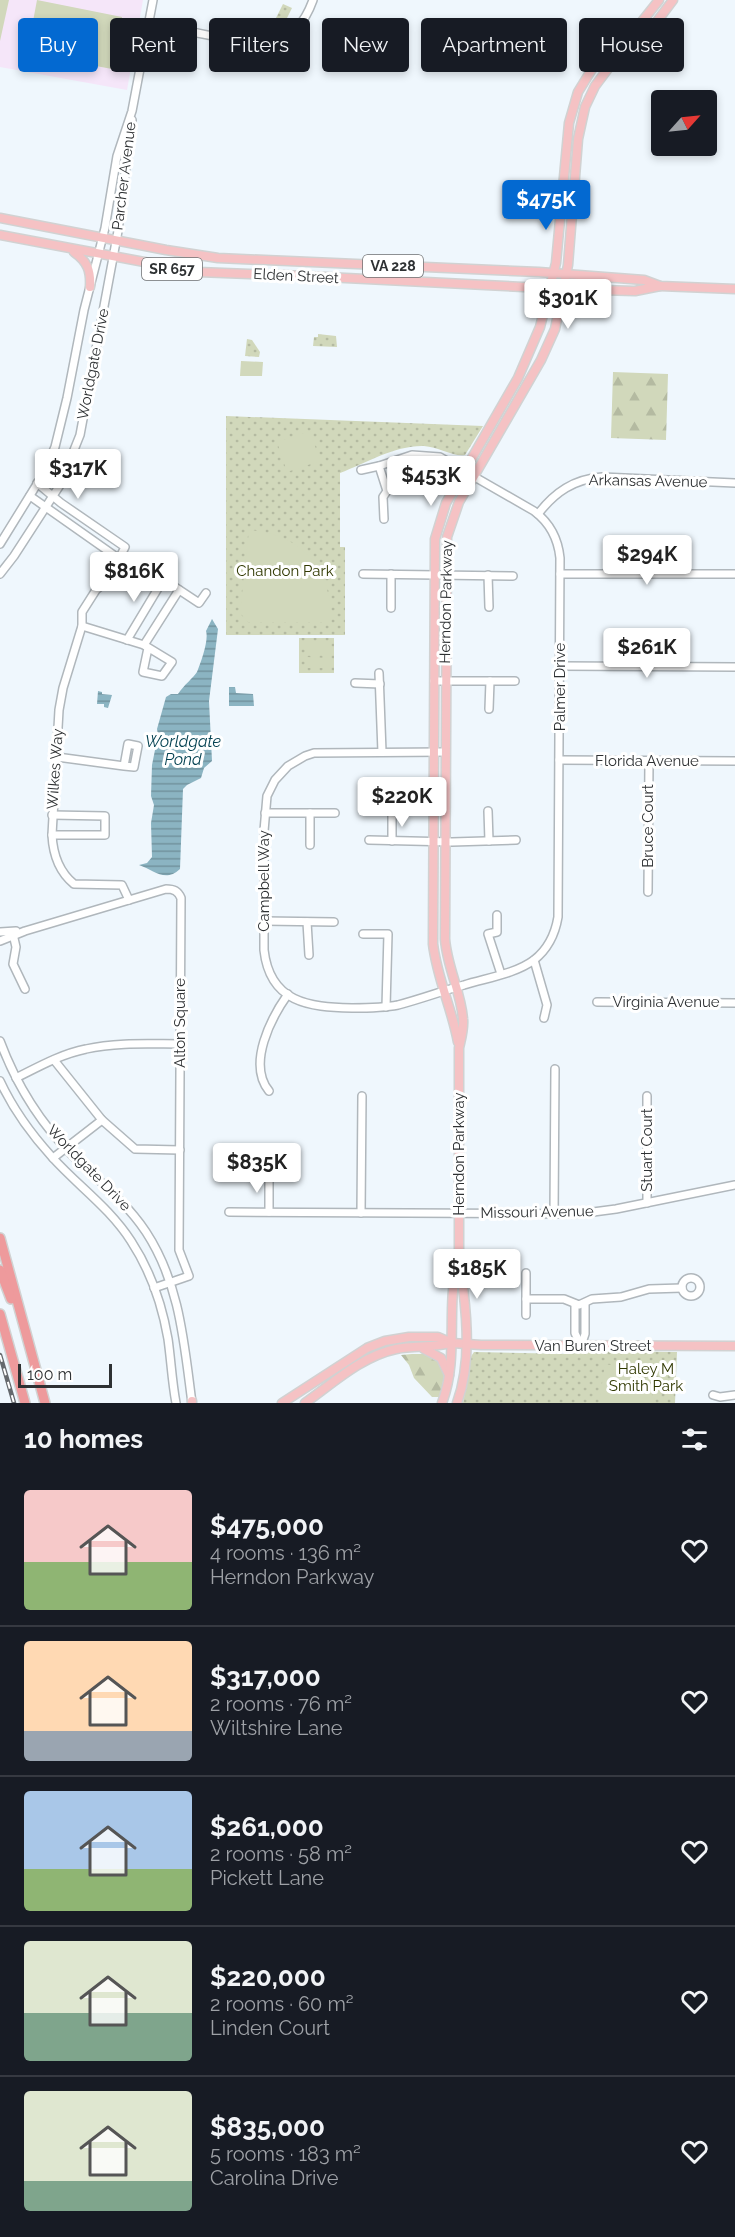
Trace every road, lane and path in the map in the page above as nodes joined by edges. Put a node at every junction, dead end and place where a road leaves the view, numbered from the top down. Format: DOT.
graph roads {
  1 [pos="153,0"];
  2 [pos="313,0"];
  3 [pos="659,0"];
  4 [pos="673,0"];
  5 [pos="150,18"];
  6 [pos="197,33"];
  7 [pos="140,72"];
  8 [pos="132,111"];
  9 [pos="0,218"];
  10 [pos="0,236"];
  11 [pos="102,237"];
  12 [pos="116,240"];
  13 [pos="69,249"];
  14 [pos="98,255"];
  15 [pos="113,257"];
  16 [pos="233,259"];
  17 [pos="232,273"];
  18 [pos="553,274"];
  19 [pos="566,275"];
  20 [pos="660,286"];
  21 [pos="90,287"];
  22 [pos="550,289"];
  23 [pos="563,289"];
  24 [pos="735,289"];
  25 [pos="379,466"];
  26 [pos="361,470"];
  27 [pos="465,470"];
  28 [pos="474,476"];
  29 [pos="37,483"];
  30 [pos="735,483"];
  31 [pos="30,496"];
  32 [pos="52,496"];
  33 [pos="45,508"];
  34 [pos="538,513"];
  35 [pos="384,519"];
  36 [pos="0,544"];
  37 [pos="118,558"];
  38 [pos="137,562"];
  39 [pos="0,574"];
  40 [pos="363,574"];
  41 [pos="391,574"];
  42 [pos="434,574"];
  43 [pos="445,574"];
  44 [pos="560,574"];
  45 [pos="735,574"];
  46 [pos="488,575"];
  47 [pos="513,576"];
  48 [pos="163,580"];
  49 [pos="179,590"];
  50 [pos="206,593"];
  51 [pos="489,607"];
  52 [pos="391,608"];
  53 [pos="82,626"];
  54 [pos="126,640"];
  55 [pos="146,646"];
  56 [pos="560,666"];
  57 [pos="735,667"];
  58 [pos="380,673"];
  59 [pos="434,681"];
  60 [pos="445,681"];
  61 [pos="490,681"];
  62 [pos="515,681"];
  63 [pos="354,683"];
  64 [pos="380,684"];
  65 [pos="489,709"];
  66 [pos="382,752"];
  67 [pos="434,752"];
  68 [pos="445,752"];
  69 [pos="57,757"];
  70 [pos="559,760"];
  71 [pos="648,761"];
  72 [pos="735,761"];
  73 [pos="124,766"];
  74 [pos="392,810"];
  75 [pos="488,811"];
  76 [pos="265,813"];
  77 [pos="310,813"];
  78 [pos="335,813"];
  79 [pos="52,815"];
  80 [pos="52,835"];
  81 [pos="369,840"];
  82 [pos="516,840"];
  83 [pos="392,841"];
  84 [pos="489,841"];
  85 [pos="434,842"];
  86 [pos="445,842"];
  87 [pos="310,844"];
  88 [pos="648,892"];
  89 [pos="129,900"];
  90 [pos="497,915"];
  91 [pos="264,921"];
  92 [pos="307,922"];
  93 [pos="334,922"];
  94 [pos="0,932"];
  95 [pos="13,934"];
  96 [pos="363,934"];
  97 [pos="0,941"];
  98 [pos="309,955"];
  99 [pos="534,960"];
  100 [pos="501,974"];
  101 [pos="455,988"];
  102 [pos="24,989"];
  103 [pos="445,991"];
  104 [pos="288,994"];
  105 [pos="597,1002"];
  106 [pos="735,1003"];
  107 [pos="386,1007"];
  108 [pos="544,1018"];
  109 [pos="0,1041"];
  110 [pos="180,1044"];
  111 [pos="459,1048"];
  112 [pos="54,1060"];
  113 [pos="555,1069"];
  114 [pos="16,1078"];
  115 [pos="0,1081"];
  116 [pos="269,1091"];
  117 [pos="362,1096"];
  118 [pos="647,1096"];
  119 [pos="102,1120"];
  120 [pos="65,1148"];
  121 [pos="180,1150"];
  122 [pos="53,1158"];
  123 [pos="269,1175"];
  124 [pos="735,1185"];
  125 [pos="647,1203"];
  126 [pos="229,1212"];
  127 [pos="269,1212"];
  128 [pos="361,1213"];
  129 [pos="459,1213"];
  130 [pos="555,1214"];
  131 [pos="0,1238"];
  132 [pos="459,1259"];
  133 [pos="0,1270"];
  134 [pos="526,1273"];
  135 [pos="171,1282"];
  136 [pos="154,1288"];
  137 [pos="682,1288"];
  138 [pos="526,1299"];
  139 [pos="575,1304"];
  140 [pos="585,1304"];
  141 [pos="0,1314"];
  142 [pos="526,1315"];
  143 [pos="452,1343"];
  144 [pos="28,1344"];
  145 [pos="466,1344"];
  146 [pos="418,1346"];
  147 [pos="581,1346"];
  148 [pos="735,1346"];
  149 [pos="450,1377"];
  150 [pos="713,1395"];
  151 [pos="735,1395"];
  152 [pos="192,1402"];
  153 [pos="25,1403"];
  154 [pos="45,1403"];
  155 [pos="176,1403"];
  156 [pos="282,1403"];
  157 [pos="304,1403"];
  158 [pos="442,1403"];
  159 [pos="458,1403"];
  1 -- 5 [label="street, Parcher Avenue"];
  2 -- 6 [label="street"];
  3 -- 18 [label="main road, Herndon Parkway"];
  4 -- 19 [label="main road, Herndon Parkway"];
  7 -- 8 [label="street, Parcher Avenue"];
  8 -- 11 [label="street, Parcher Avenue"];
  8 -- 12 [label="street, Parcher Avenue"];
  9 -- 11 [label="main road, SR 657"];
  10 -- 13 [label="main road, SR 657"];
  11 -- 12 [label="main road, SR 657"];
  11 -- 14 [label="street, Worldgate Drive"];
  12 -- 15 [label="street, Worldgate Drive"];
  12 -- 16 [label="main road, Elden Street / SR 657"];
  13 -- 14 [label="main road, SR 657"];
  13 -- 21 [label="main road"];
  14 -- 15 [label="main road, SR 657"];
  14 -- 21 [label="street, Worldgate Drive"];
  15 -- 17 [label="main road, Elden Street / SR 657"];
  15 -- 32 [label="street, Worldgate Drive"];
  16 -- 18 [label="main road, Elden Street / VA 228"];
  17 -- 22 [label="main road, Elden Street / VA 228"];
  18 -- 19 [label="main road, Elden Street"];
  18 -- 22 [label="main road, Herndon Parkway"];
  19 -- 20 [label="main road, Elden Street"];
  19 -- 23 [label="main road, Herndon Parkway"];
  20 -- 23 [label="main road, Elden Street"];
  20 -- 24 [label="main road, Elden Street"];
  21 -- 29 [label="street, Worldgate Drive"];
  22 -- 23 [label="main road, Elden Street / VA 228"];
  22 -- 27 [label="main road, Herndon Parkway"];
  23 -- 28 [label="main road, Herndon Parkway"];
  25 -- 26 [label="street, Palmer Drive"];
  25 -- 27 [label="street, Palmer Drive"];
  25 -- 35 [label="street"];
  27 -- 28 [label="street, Palmer Drive"];
  27 -- 42 [label="main road, Herndon Parkway"];
  28 -- 34 [label="street, Palmer Drive"];
  28 -- 43 [label="main road, Herndon Parkway"];
  29 -- 31 [label="street, Worldgate Drive"];
  29 -- 32 [label="street"];
  30 -- 34 [label="street, Arkansas Avenue"];
  31 -- 33 [label="street"];
  31 -- 36 [label="street, Worldgate Drive"];
  32 -- 33 [label="street, Worldgate Drive"];
  32 -- 37 [label="street, Wilkes Way"];
  33 -- 37 [label="street"];
  33 -- 39 [label="street, Worldgate Drive"];
  34 -- 44 [label="street, Palmer Drive"];
  37 -- 53 [label="street, Wilkes Way"];
  38 -- 48 [label="street"];
  40 -- 41 [label="street"];
  41 -- 42 [label="street"];
  41 -- 52 [label="street"];
  42 -- 43 [label="street"];
  42 -- 59 [label="main road, Herndon Parkway"];
  43 -- 46 [label="street"];
  43 -- 60 [label="main road, Herndon Parkway"];
  44 -- 45 [label="street"];
  44 -- 56 [label="street, Palmer Drive"];
  46 -- 47 [label="street"];
  46 -- 51 [label="street"];
  48 -- 49 [label="street"];
  48 -- 54 [label="street"];
  49 -- 50 [label="street"];
  49 -- 55 [label="street"];
  53 -- 54 [label="street"];
  53 -- 69 [label="street, Wilkes Way"];
  54 -- 55 [label="street"];
  55 -- 55 [label="street"];
  56 -- 57 [label="street"];
  56 -- 70 [label="street, Palmer Drive"];
  58 -- 64 [label="street"];
  59 -- 60 [label="street"];
  59 -- 67 [label="main road, Herndon Parkway"];
  60 -- 61 [label="street"];
  60 -- 68 [label="main road, Herndon Parkway"];
  61 -- 62 [label="street"];
  61 -- 65 [label="street"];
  63 -- 64 [label="street"];
  64 -- 66 [label="street"];
  66 -- 67 [label="street, Campbell Way"];
  66 -- 76 [label="street, Campbell Way"];
  67 -- 68 [label="street, Campbell Way"];
  67 -- 85 [label="main road, Herndon Parkway"];
  68 -- 86 [label="main road, Herndon Parkway"];
  69 -- 73 [label="street"];
  69 -- 79 [label="street, Wilkes Way"];
  70 -- 71 [label="street, Florida Avenue"];
  70 -- 99 [label="street, Palmer Drive"];
  71 -- 72 [label="street, Florida Avenue"];
  71 -- 88 [label="street, Bruce Court"];
  74 -- 83 [label="street"];
  75 -- 84 [label="street"];
  76 -- 77 [label="street"];
  76 -- 91 [label="street, Campbell Way"];
  77 -- 78 [label="street"];
  77 -- 87 [label="street"];
  79 -- 80 [label="street, Wilkes Way"];
  79 -- 80 [label="street"];
  80 -- 89 [label="street, Wilkes Way"];
  81 -- 83 [label="street"];
  82 -- 84 [label="street"];
  83 -- 85 [label="street"];
  84 -- 86 [label="street"];
  85 -- 86 [label="street"];
  85 -- 103 [label="main road, Herndon Parkway"];
  86 -- 101 [label="main road, Herndon Parkway"];
  89 -- 95 [label="street, Alton Square"];
  89 -- 110 [label="street, Alton Square"];
  90 -- 100 [label="street"];
  91 -- 92 [label="street"];
  91 -- 104 [label="street, Campbell Way"];
  92 -- 93 [label="street"];
  92 -- 98 [label="street"];
  94 -- 95 [label="street, Alton Square"];
  95 -- 97 [label="street, Alton Square"];
  95 -- 102 [label="street"];
  96 -- 107 [label="street"];
  99 -- 100 [label="street, Palmer Drive"];
  99 -- 108 [label="street"];
  100 -- 101 [label="street, Palmer Drive"];
  101 -- 103 [label="street, Palmer Drive"];
  101 -- 111 [label="main road, Herndon Parkway"];
  103 -- 107 [label="street, Campbell Way"];
  103 -- 111 [label="main road, Herndon Parkway"];
  104 -- 107 [label="street, Campbell Way"];
  104 -- 116 [label="street"];
  105 -- 106 [label="street, Virginia Avenue"];
  109 -- 114 [label="street, Worldgate Drive"];
  110 -- 112 [label="street"];
  110 -- 121 [label="street, Alton Square"];
  111 -- 129 [label="main road, Herndon Parkway"];
  112 -- 114 [label="street"];
  112 -- 119 [label="street"];
  113 -- 130 [label="street"];
  114 -- 120 [label="street, Worldgate Drive"];
  115 -- 122 [label="street, Worldgate Drive"];
  117 -- 128 [label="street"];
  118 -- 125 [label="street, Stuart Court"];
  119 -- 120 [label="street"];
  119 -- 121 [label="street"];
  120 -- 122 [label="street"];
  120 -- 135 [label="street, Worldgate Drive"];
  121 -- 135 [label="street, Alton Square"];
  122 -- 136 [label="street, Worldgate Drive"];
  123 -- 127 [label="street"];
  124 -- 125 [label="street, Missouri Avenue"];
  125 -- 130 [label="street, Missouri Avenue"];
  126 -- 127 [label="street, Missouri Avenue"];
  127 -- 128 [label="street, Missouri Avenue"];
  128 -- 129 [label="street, Missouri Avenue"];
  129 -- 130 [label="street, Missouri Avenue"];
  129 -- 132 [label="main road, Herndon Parkway"];
  131 -- 144 [label="highway"];
  132 -- 143 [label="main road, Herndon Parkway"];
  132 -- 145 [label="main road, Herndon Parkway"];
  133 -- 144 [label="highway"];
  134 -- 138 [label="street"];
  135 -- 136 [label="street, Alton Square"];
  135 -- 152 [label="street, Worldgate Drive"];
  136 -- 155 [label="street, Worldgate Drive"];
  137 -- 140 [label="street"];
  138 -- 139 [label="street"];
  138 -- 142 [label="street"];
  139 -- 140 [label="street"];
  139 -- 147 [label="street"];
  140 -- 147 [label="street"];
  141 -- 153 [label="highway"];
  143 -- 145 [label="main road, Van Buren Street"];
  143 -- 146 [label="main road, Van Buren Street"];
  143 -- 149 [label="main road, Herndon Parkway"];
  143 -- 156 [label="main road, Van Buren Street"];
  144 -- 154 [label="highway"];
  145 -- 147 [label="main road, Van Buren Street"];
  145 -- 159 [label="main road, Herndon Parkway"];
  146 -- 149 [label="main road"];
  146 -- 157 [label="main road, Van Buren Street"];
  147 -- 148 [label="main road, Van Buren Street"];
  149 -- 158 [label="main road, Herndon Parkway"];
  150 -- 151 [label="street"];
}
